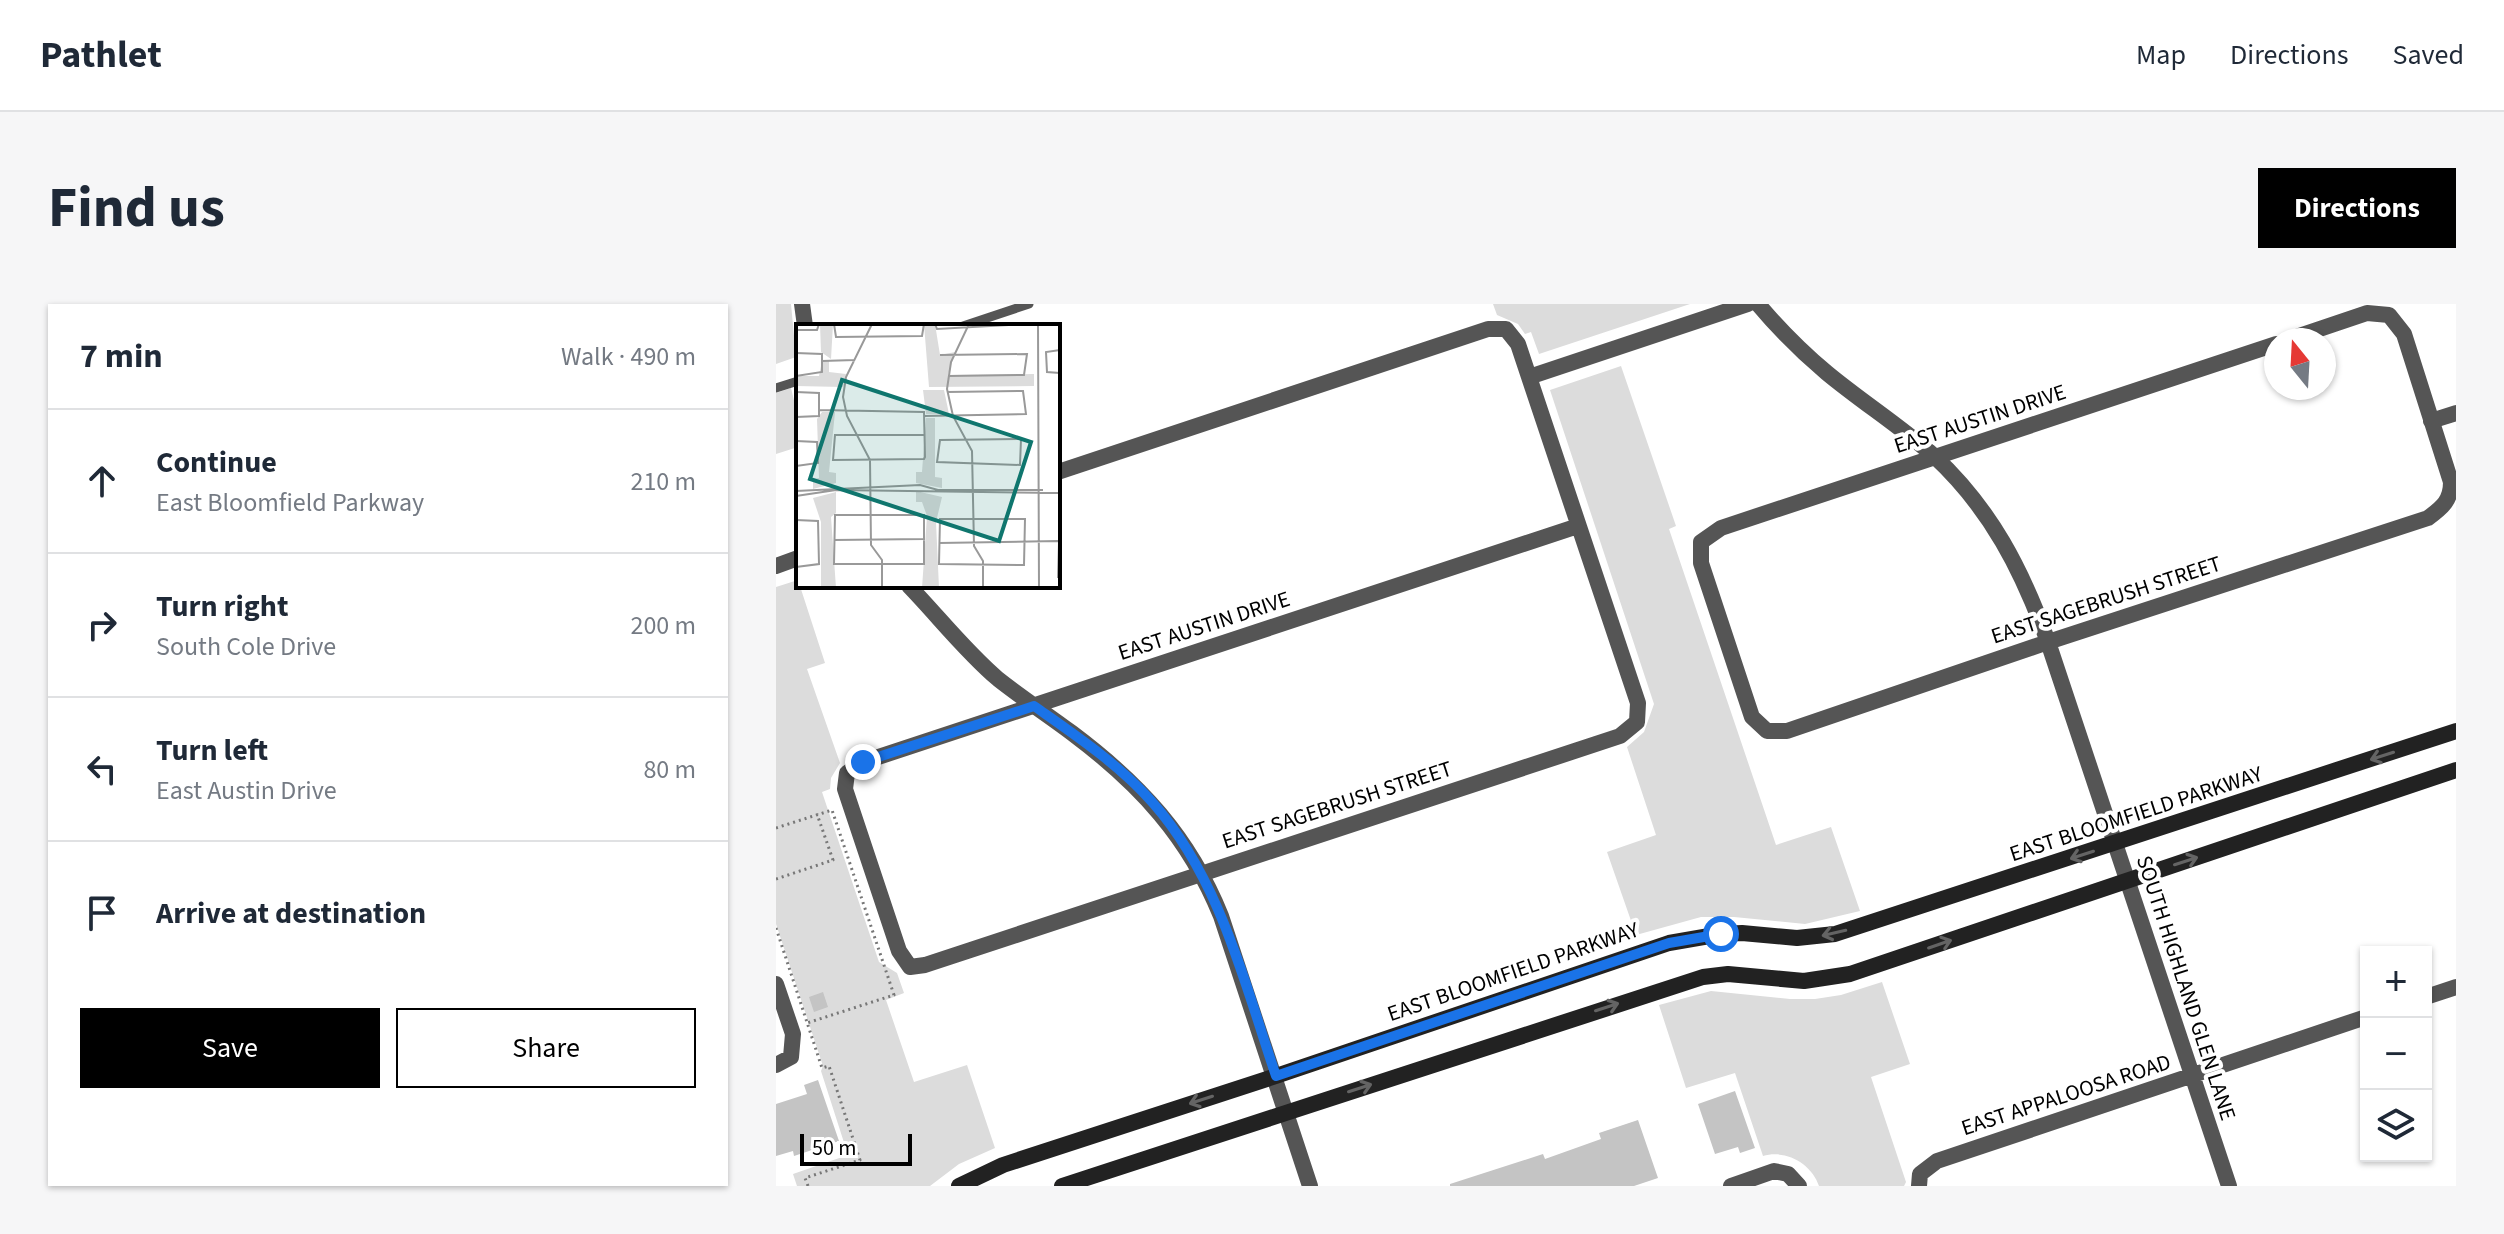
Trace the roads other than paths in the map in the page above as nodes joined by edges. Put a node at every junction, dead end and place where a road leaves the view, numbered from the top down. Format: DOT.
graph roads {
  1 [pos="802,304"];
  2 [pos="1029,304"];
  3 [pos="1748,304"];
  4 [pos="1758,304"];
  5 [pos="805,324"];
  6 [pos="969,324"];
  7 [pos="2323,328"];
  8 [pos="2264,348"];
  9 [pos="1529,377"];
  10 [pos="796,382"];
  11 [pos="776,388"];
  12 [pos="2456,413"];
  13 [pos="2431,421"];
  14 [pos="1935,457"];
  15 [pos="1060,471"];
  16 [pos="1578,526"];
  17 [pos="796,559"];
  18 [pos="776,566"];
  19 [pos="911,588"];
  20 [pos="2048,642"];
  21 [pos="1034,706"];
  22 [pos="1767,731"];
  23 [pos="2456,731"];
  24 [pos="2456,770"];
  25 [pos="2116,844"];
  26 [pos="1202,873"];
  27 [pos="2127,880"];
  28 [pos="910,967"];
  29 [pos="776,984"];
  30 [pos="2456,987"];
  31 [pos="2432,995"];
  32 [pos="2363,1018"];
  33 [pos="784,1061"];
  34 [pos="1276,1076"];
  35 [pos="2192,1076"];
  36 [pos="1286,1112"];
  37 [pos="1794,1180"];
  38 [pos="1920,1180"];
  39 [pos="959,1186"];
  40 [pos="1062,1186"];
  41 [pos="1310,1186"];
  42 [pos="1731,1186"];
  43 [pos="2229,1186"];
  1 -- 5 [label="street"];
  2 -- 6 [label="lane"];
  3 -- 9 [label="street"];
  4 -- 14 [label="street, SOUTH HIGHLAND GLEN LANE"];
  7 -- 13 [label="street"];
  8 -- 14 [label="street, EAST AUSTIN DRIVE"];
  9 -- 15 [label="street"];
  9 -- 16 [label="street"];
  10 -- 11 [label="lane"];
  12 -- 13 [label="street"];
  13 -- 20 [label="street, EAST SAGEBRUSH STREET"];
  14 -- 20 [label="street, SOUTH HIGHLAND GLEN LANE"];
  14 -- 22 [label="street, EAST AUSTIN DRIVE"];
  16 -- 21 [label="street, EAST AUSTIN DRIVE"];
  16 -- 26 [label="street, EAST SAGEBRUSH STREET"];
  17 -- 18 [label="street"];
  19 -- 21 [label="street"];
  20 -- 22 [label="street, EAST SAGEBRUSH STREET"];
  20 -- 25 [label="street, SOUTH HIGHLAND GLEN LANE"];
  21 -- 26 [label="street"];
  21 -- 28 [label="street, EAST AUSTIN DRIVE"];
  23 -- 25 [label="street, EAST BLOOMFIELD PARKWAY, one-way"];
  27 -- 24 [label="street, one-way"];
  25 -- 27 [label="street, SOUTH HIGHLAND GLEN LANE"];
  25 -- 34 [label="street, EAST BLOOMFIELD PARKWAY, one-way"];
  26 -- 28 [label="street, EAST SAGEBRUSH STREET"];
  26 -- 34 [label="street"];
  27 -- 35 [label="street, SOUTH HIGHLAND GLEN LANE"];
  36 -- 27 [label="street, one-way"];
  29 -- 33 [label="street"];
  30 -- 31 [label="street"];
  32 -- 35 [label="street, EAST APPALOOSA ROAD"];
  34 -- 36 [label="street"];
  34 -- 39 [label="street, EAST BLOOMFIELD PARKWAY, one-way"];
  35 -- 38 [label="street, EAST APPALOOSA ROAD"];
  35 -- 43 [label="street, SOUTH HIGHLAND GLEN LANE"];
  36 -- 40 [label="street"];
  36 -- 41 [label="street"];
  37 -- 42 [label="street"];
}
